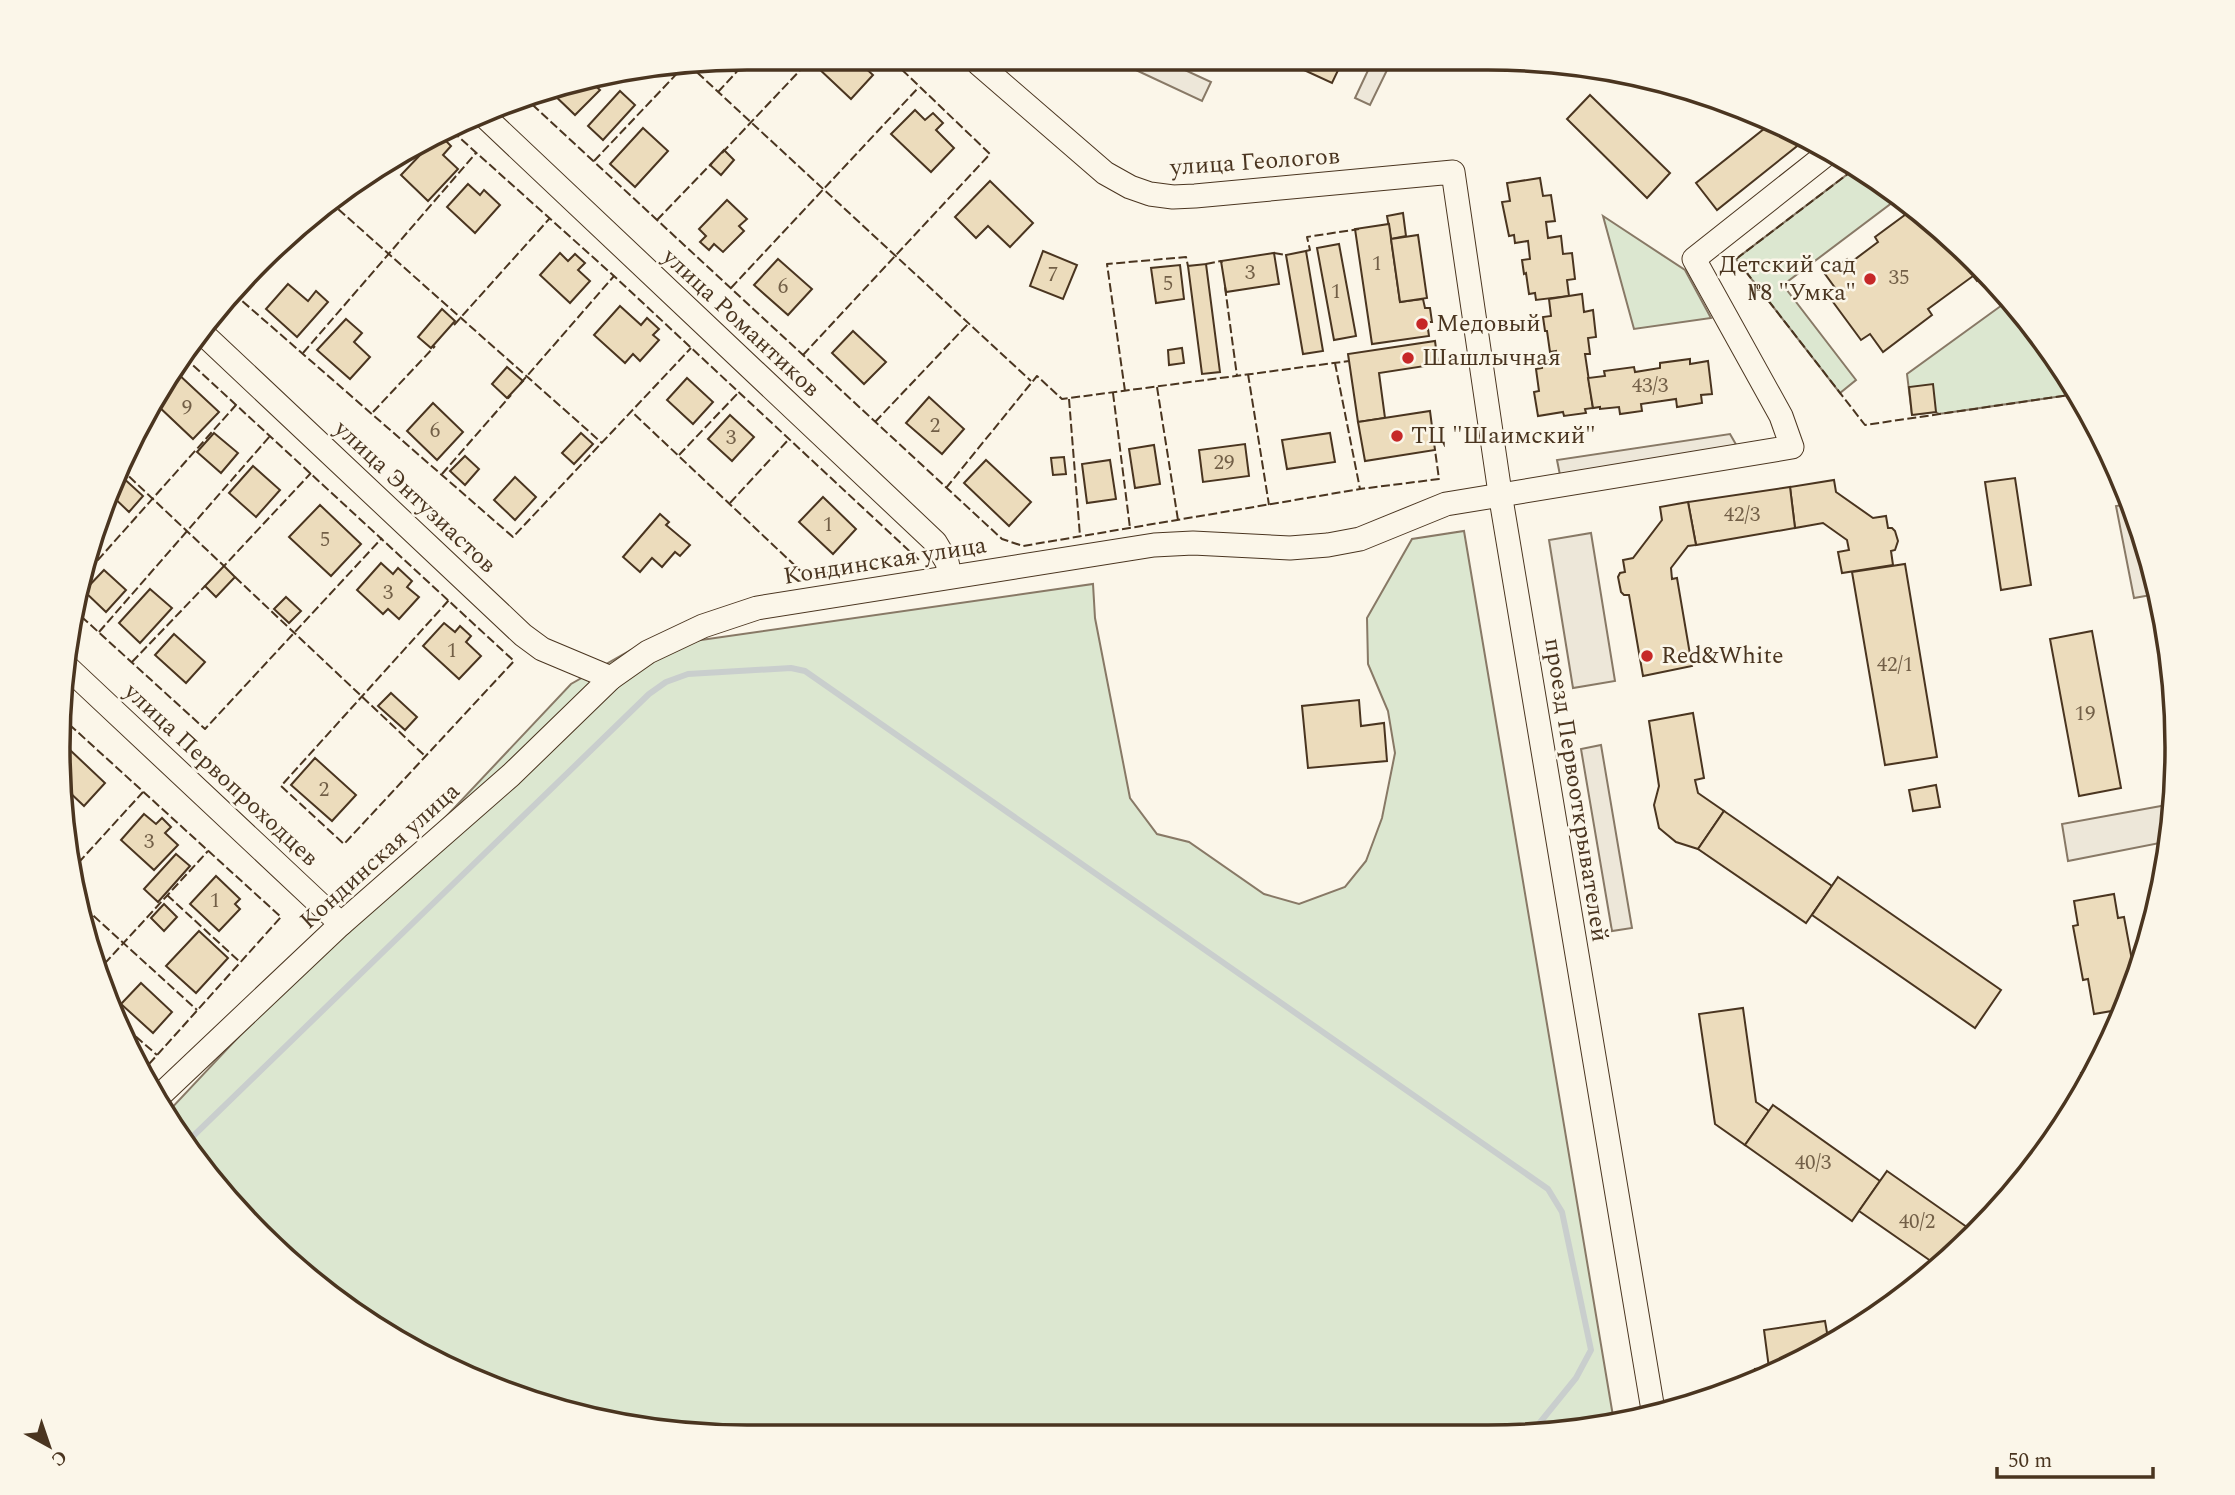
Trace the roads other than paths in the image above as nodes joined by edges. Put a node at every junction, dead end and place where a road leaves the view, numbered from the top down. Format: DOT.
graph roads {
  1 [pos="986,70"];
  2 [pos="490,121"];
  3 [pos="1821,158"];
  4 [pos="1453,172"];
  5 [pos="208,338"];
  6 [pos="1500,494"];
  7 [pos="950,576"];
  8 [pos="74,674"];
  9 [pos="611,678"];
  10 [pos="341,924"];
  11 [pos="164,1091"];
  12 [pos="1652,1405"];
  1 -- 4 [label="street, улица Геологов"];
  2 -- 7 [label="street, улица Романтиков"];
  3 -- 6 [label="street, Кондинская улица"];
  4 -- 6 [label="street, проезд Первооткрывателей"];
  5 -- 9 [label="street, улица Энтузиастов"];
  6 -- 7 [label="street, Кондинская улица"];
  6 -- 12 [label="street, проезд Первооткрывателей"];
  7 -- 9 [label="street, Кондинская улица"];
  8 -- 10 [label="street, улица Первопроходцев"];
  9 -- 10 [label="street, Кондинская улица"];
  10 -- 11 [label="street, Кондинская улица"];
}
